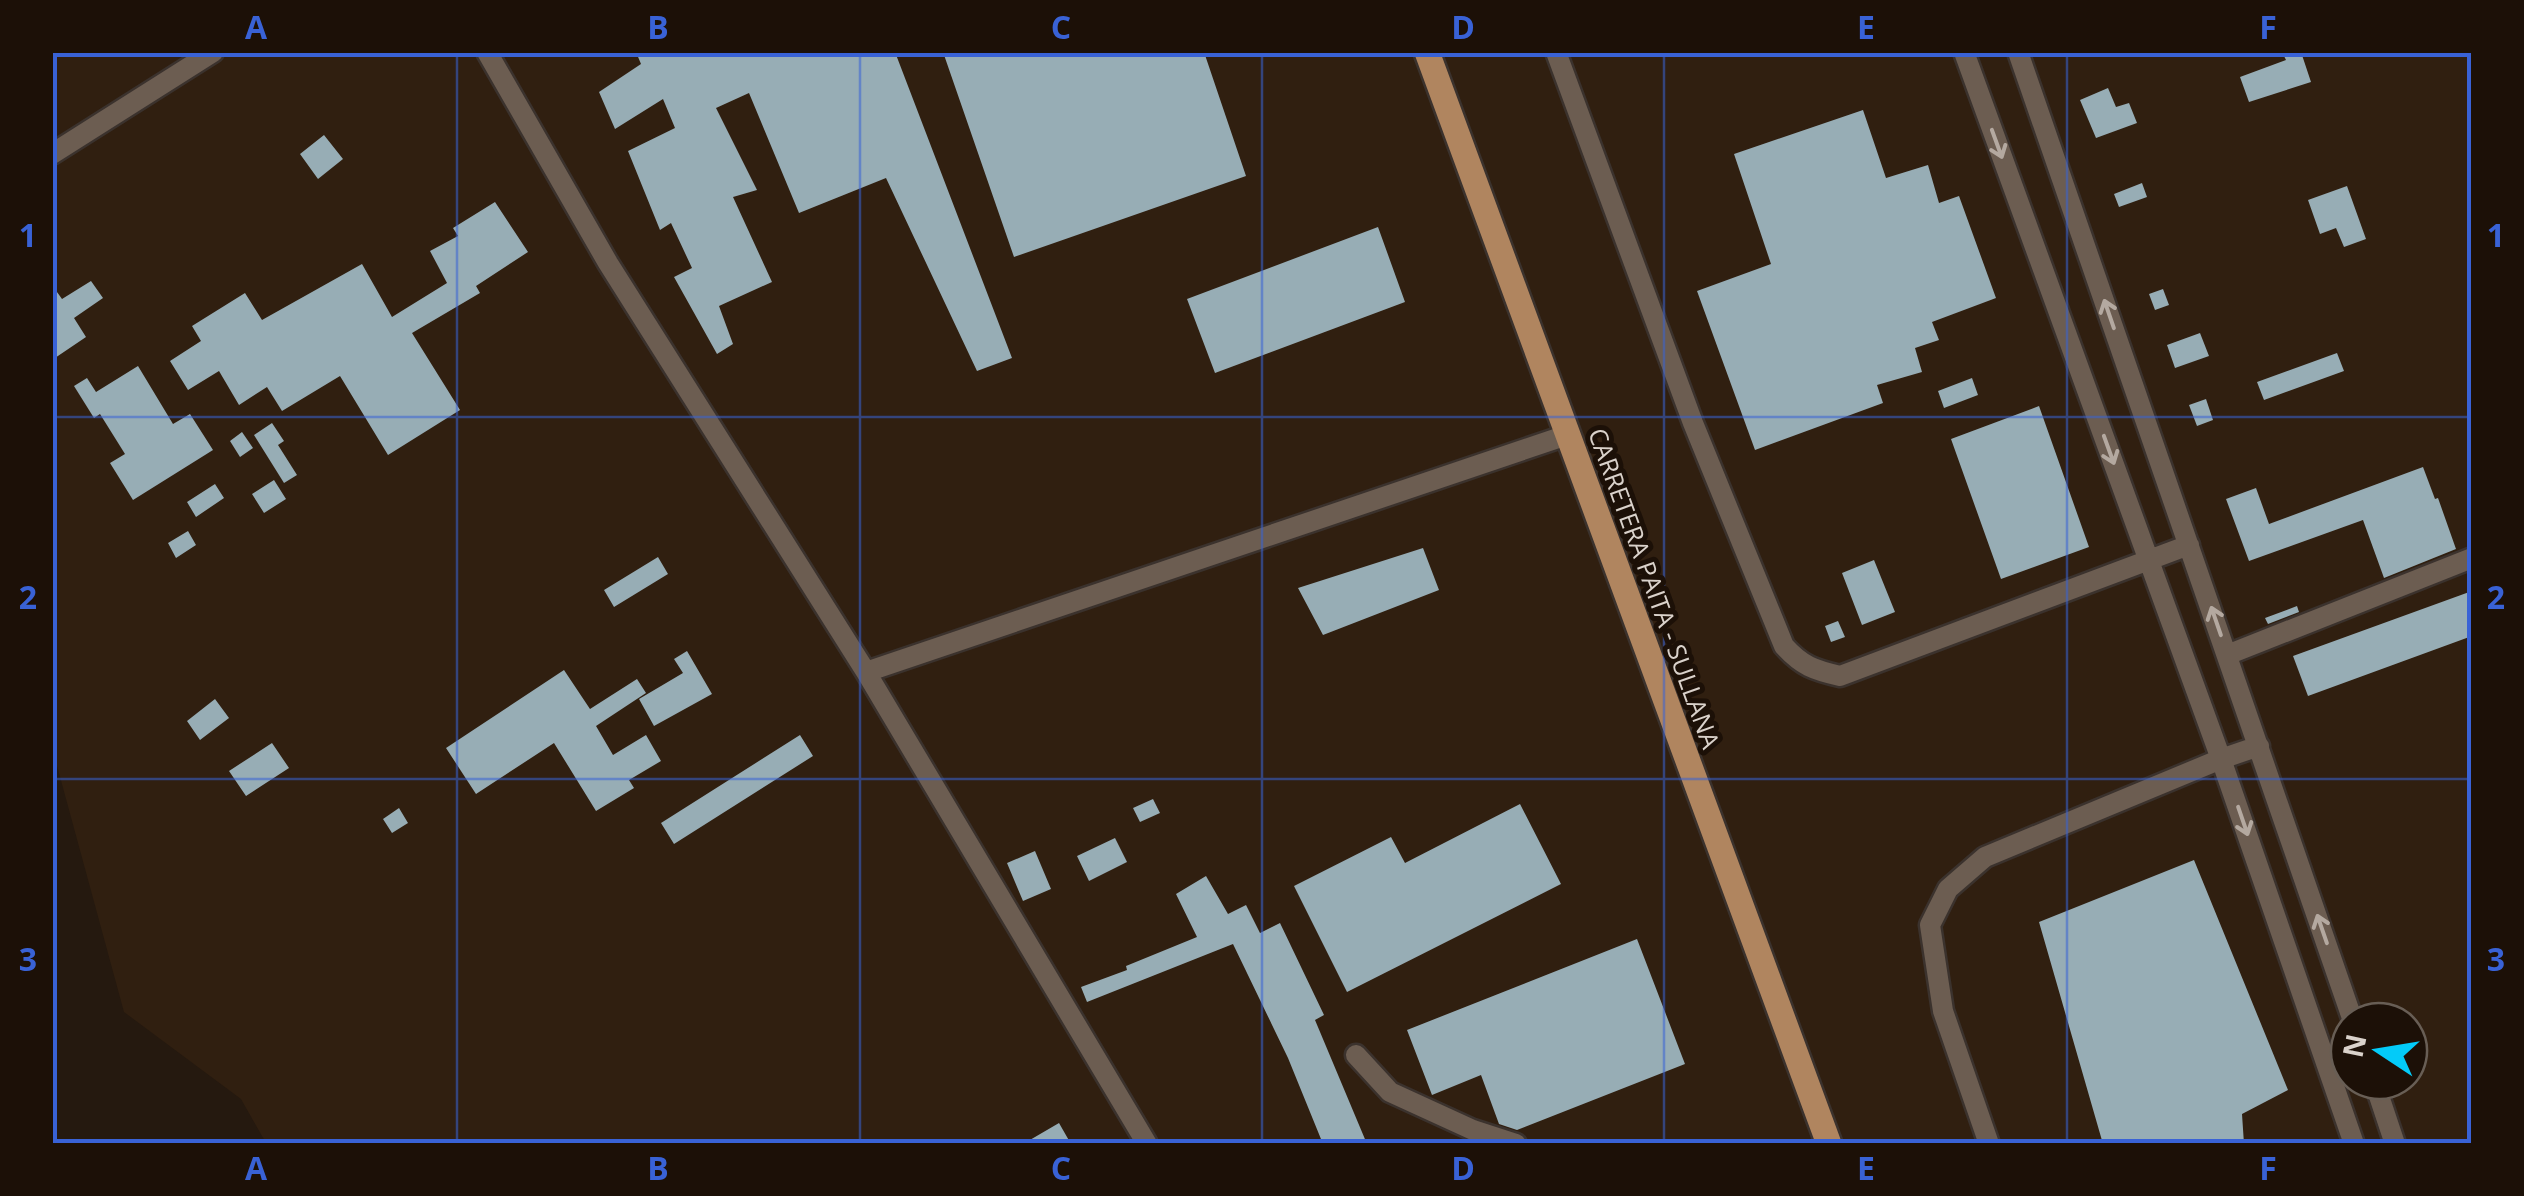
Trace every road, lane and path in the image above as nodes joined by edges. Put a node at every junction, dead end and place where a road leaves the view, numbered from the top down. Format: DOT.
graph roads {
  1 [pos="213,52"];
  2 [pos="487,52"];
  3 [pos="1427,52"];
  4 [pos="1556,52"];
  5 [pos="1964,52"];
  6 [pos="2018,52"];
  7 [pos="52,154"];
  8 [pos="1566,435"];
  9 [pos="2190,545"];
  10 [pos="2472,558"];
  11 [pos="2148,560"];
  12 [pos="2227,654"];
  13 [pos="866,672"];
  14 [pos="2259,746"];
  15 [pos="2221,759"];
  16 [pos="2346,1001"];
  17 [pos="1356,1055"];
  18 [pos="2381,1101"];
  19 [pos="1147,1144"];
  20 [pos="1516,1144"];
  21 [pos="1830,1144"];
  22 [pos="1990,1144"];
  23 [pos="2354,1144"];
  24 [pos="2395,1144"];
  1 -- 7 [label="street"];
  2 -- 13 [label="street"];
  3 -- 8 [label="main road, CARRETERA PAITA - SULLANA"];
  4 -- 11 [label="street"];
  5 -- 11 [label="street, one-way"];
  9 -- 6 [label="street, one-way"];
  8 -- 13 [label="street"];
  8 -- 21 [label="main road, CARRETERA PAITA - SULLANA"];
  9 -- 11 [label="street"];
  12 -- 9 [label="street, one-way"];
  10 -- 12 [label="street"];
  11 -- 15 [label="street"];
  12 -- 14 [label="street"];
  13 -- 19 [label="street"];
  14 -- 15 [label="street"];
  16 -- 14 [label="street, one-way"];
  15 -- 22 [label="street"];
  15 -- 23 [label="street, one-way"];
  17 -- 20 [label="street"];
  18 -- 24 [label="street"];
}
